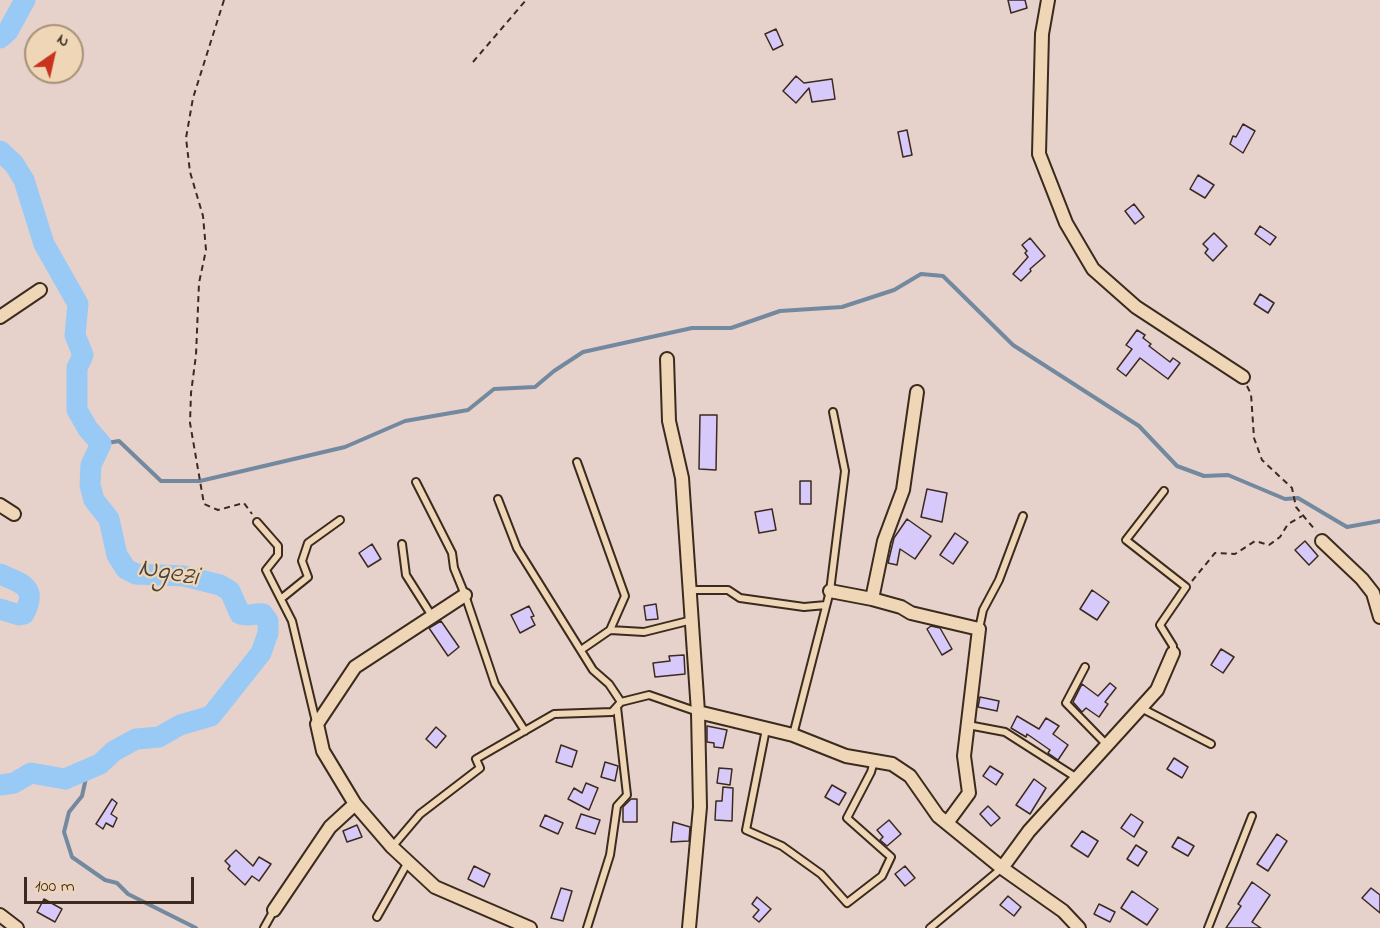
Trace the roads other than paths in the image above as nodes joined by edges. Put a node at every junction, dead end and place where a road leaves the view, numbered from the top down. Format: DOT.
graph roads {
  1 [pos="1048,0"];
  2 [pos="40,290"];
  3 [pos="0,317"];
  4 [pos="667,359"];
  5 [pos="1243,377"];
  6 [pos="916,392"];
  7 [pos="833,412"];
  8 [pos="577,462"];
  9 [pos="416,482"];
  10 [pos="1164,491"];
  11 [pos="498,500"];
  12 [pos="0,505"];
  13 [pos="14,514"];
  14 [pos="1023,516"];
  15 [pos="340,520"];
  16 [pos="257,522"];
  17 [pos="1322,541"];
  18 [pos="402,544"];
  19 [pos="690,590"];
  20 [pos="830,591"];
  21 [pos="465,595"];
  22 [pos="282,598"];
  23 [pos="872,599"];
  24 [pos="826,604"];
  25 [pos="433,616"];
  26 [pos="1380,617"];
  27 [pos="692,620"];
  28 [pos="979,629"];
  29 [pos="610,630"];
  30 [pos="581,650"];
  31 [pos="1173,653"];
  32 [pos="1085,667"];
  33 [pos="619,704"];
  34 [pos="1141,708"];
  35 [pos="698,712"];
  36 [pos="317,724"];
  37 [pos="967,725"];
  38 [pos="766,729"];
  39 [pos="525,731"];
  40 [pos="793,735"];
  41 [pos="1211,744"];
  42 [pos="1107,745"];
  43 [pos="874,761"];
  44 [pos="1077,778"];
  45 [pos="355,804"];
  46 [pos="1252,816"];
  47 [pos="947,823"];
  48 [pos="392,847"];
  49 [pos="408,862"];
  50 [pos="1002,868"];
  51 [pos="274,910"];
  52 [pos="0,915"];
  53 [pos="377,916"];
  54 [pos="17,928"];
  55 [pos="264,928"];
  56 [pos="530,928"];
  57 [pos="587,928"];
  58 [pos="689,928"];
  59 [pos="930,928"];
  60 [pos="1079,928"];
  61 [pos="1208,928"];
  1 -- 5 [label="street"];
  2 -- 3 [label="street"];
  4 -- 19 [label="street"];
  6 -- 23 [label="street"];
  7 -- 20 [label="lane"];
  8 -- 29 [label="lane"];
  9 -- 21 [label="lane"];
  10 -- 31 [label="lane"];
  11 -- 30 [label="lane"];
  12 -- 13 [label="street"];
  14 -- 28 [label="lane"];
  15 -- 22 [label="lane"];
  16 -- 22 [label="lane"];
  17 -- 26 [label="street"];
  18 -- 25 [label="lane"];
  19 -- 24 [label="lane"];
  19 -- 27 [label="street"];
  20 -- 23 [label="street"];
  20 -- 24 [label="lane"];
  21 -- 25 [label="street"];
  21 -- 39 [label="lane"];
  22 -- 36 [label="lane"];
  23 -- 28 [label="street"];
  24 -- 40 [label="lane"];
  25 -- 36 [label="street"];
  27 -- 29 [label="lane"];
  27 -- 35 [label="street"];
  28 -- 37 [label="street"];
  29 -- 30 [label="lane"];
  30 -- 33 [label="lane"];
  31 -- 34 [label="street"];
  32 -- 42 [label="lane"];
  33 -- 35 [label="lane"];
  33 -- 39 [label="lane"];
  33 -- 57 [label="lane"];
  34 -- 41 [label="lane"];
  34 -- 42 [label="street"];
  35 -- 38 [label="street"];
  35 -- 58 [label="street"];
  36 -- 45 [label="street"];
  37 -- 44 [label="lane"];
  37 -- 47 [label="street"];
  38 -- 40 [label="street"];
  38 -- 43 [label="lane"];
  39 -- 48 [label="lane"];
  40 -- 43 [label="street"];
  42 -- 44 [label="street"];
  43 -- 47 [label="street"];
  44 -- 50 [label="street"];
  45 -- 48 [label="street"];
  45 -- 51 [label="street"];
  46 -- 61 [label="lane"];
  47 -- 50 [label="street"];
  48 -- 49 [label="street"];
  49 -- 53 [label="lane"];
  49 -- 56 [label="street"];
  50 -- 59 [label="lane"];
  50 -- 60 [label="street"];
  51 -- 55 [label="lane"];
  52 -- 54 [label="street"];
}
